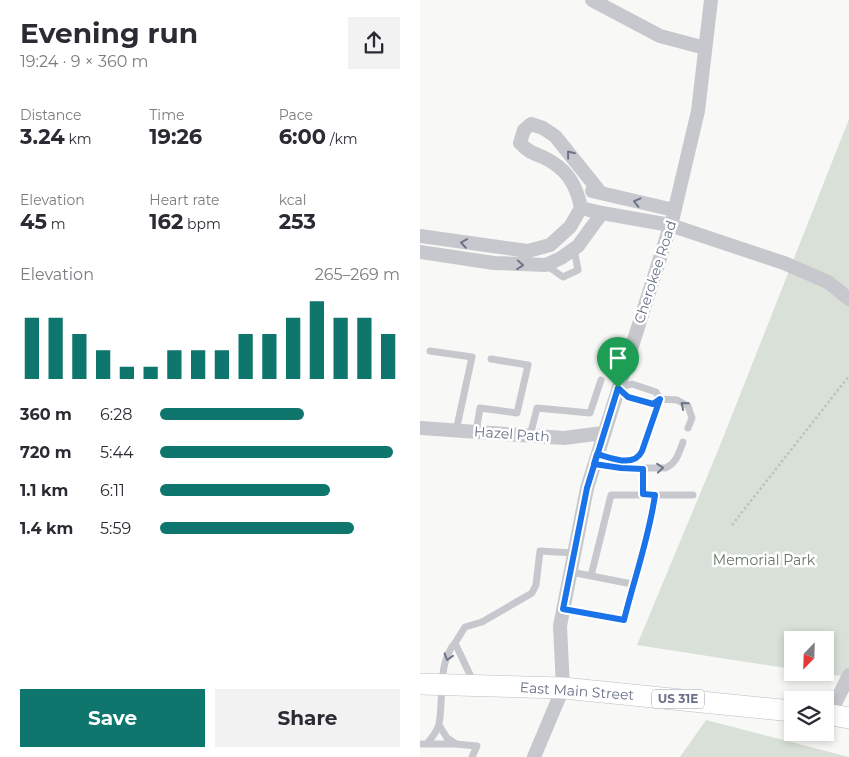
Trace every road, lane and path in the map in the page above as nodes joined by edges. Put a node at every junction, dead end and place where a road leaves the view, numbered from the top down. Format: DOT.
graph roads {
  1 [pos="592,0"];
  2 [pos="711,0"];
  3 [pos="705,48"];
  4 [pos="577,190"];
  5 [pos="600,192"];
  6 [pos="582,208"];
  7 [pos="674,210"];
  8 [pos="602,214"];
  9 [pos="670,225"];
  10 [pos="420,236"];
  11 [pos="486,246"];
  12 [pos="536,249"];
  13 [pos="574,249"];
  14 [pos="420,252"];
  15 [pos="485,262"];
  16 [pos="544,265"];
  17 [pos="849,298"];
  18 [pos="430,351"];
  19 [pos="491,359"];
  20 [pos="849,376"];
  21 [pos="601,380"];
  22 [pos="618,388"];
  23 [pos="660,399"];
  24 [pos="420,428"];
  25 [pos="688,428"];
  26 [pos="456,431"];
  27 [pos="476,432"];
  28 [pos="603,433"];
  29 [pos="530,436"];
  30 [pos="683,442"];
  31 [pos="596,459"];
  32 [pos="643,469"];
  33 [pos="643,494"];
  34 [pos="655,495"];
  35 [pos="693,495"];
  36 [pos="732,525"];
  37 [pos="574,553"];
  38 [pos="571,572"];
  39 [pos="591,576"];
  40 [pos="632,584"];
  41 [pos="563,609"];
  42 [pos="455,643"];
  43 [pos="849,675"];
  44 [pos="420,684"];
  45 [pos="442,685"];
  46 [pos="475,685"];
  47 [pos="563,688"];
  48 [pos="784,710"];
  49 [pos="835,715"];
  50 [pos="439,726"];
  51 [pos="423,744"];
  52 [pos="456,744"];
  53 [pos="472,757"];
  54 [pos="534,757"];
  1 -- 3 [label="street"];
  2 -- 3 [label="street, Cherokee Road"];
  3 -- 7 [label="street, Cherokee Road"];
  4 -- 5 [label="street"];
  5 -- 4 [label="street, one-way"];
  4 -- 6 [label="street"];
  7 -- 5 [label="street, one-way"];
  6 -- 8 [label="street"];
  6 -- 12 [label="street"];
  7 -- 9 [label="street, Cherokee Road"];
  8 -- 9 [label="street"];
  8 -- 13 [label="street"];
  9 -- 17 [label="street"];
  9 -- 22 [label="street, Cherokee Road"];
  11 -- 10 [label="street, one-way"];
  11 -- 12 [label="street"];
  11 -- 15 [label="street"];
  12 -- 16 [label="street"];
  13 -- 16 [label="street"];
  13 -- 16 [label="lane"];
  14 -- 15 [label="street"];
  15 -- 16 [label="street, one-way"];
  18 -- 26 [label="lane"];
  19 -- 27 [label="lane"];
  20 -- 36 [label="path"];
  21 -- 29 [label="lane"];
  22 -- 23 [label="lane"];
  22 -- 23 [label="lane"];
  22 -- 28 [label="street, Cherokee Road"];
  25 -- 23 [label="lane, one-way"];
  23 -- 31 [label="lane"];
  24 -- 26 [label="street, Hazel Path"];
  26 -- 27 [label="street, Hazel Path"];
  27 -- 29 [label="street, Hazel Path"];
  28 -- 29 [label="street, Hazel Path"];
  28 -- 31 [label="street, Cherokee Road"];
  32 -- 30 [label="lane, one-way"];
  31 -- 32 [label="lane"];
  31 -- 37 [label="street, Cherokee Road"];
  32 -- 33 [label="lane"];
  33 -- 34 [label="lane"];
  33 -- 39 [label="lane"];
  34 -- 35 [label="lane"];
  34 -- 40 [label="lane"];
  37 -- 38 [label="street, Cherokee Road"];
  37 -- 42 [label="lane"];
  38 -- 39 [label="lane"];
  38 -- 41 [label="street, Cherokee Road"];
  39 -- 40 [label="lane"];
  40 -- 41 [label="lane"];
  41 -- 47 [label="street, Cherokee Road"];
  42 -- 45 [label="lane, one-way"];
  42 -- 46 [label="lane"];
  43 -- 49 [label="street"];
  44 -- 45 [label="main road, East Main Street / US 31E"];
  45 -- 46 [label="main road, East Main Street / US 31E"];
  45 -- 50 [label="lane"];
  46 -- 47 [label="main road, East Main Street / US 31E"];
  47 -- 48 [label="main road, East Main Street / US 31E"];
  47 -- 54 [label="street"];
  50 -- 51 [label="lane"];
  50 -- 52 [label="lane"];
  51 -- 52 [label="lane"];
  52 -- 53 [label="lane"];
}
